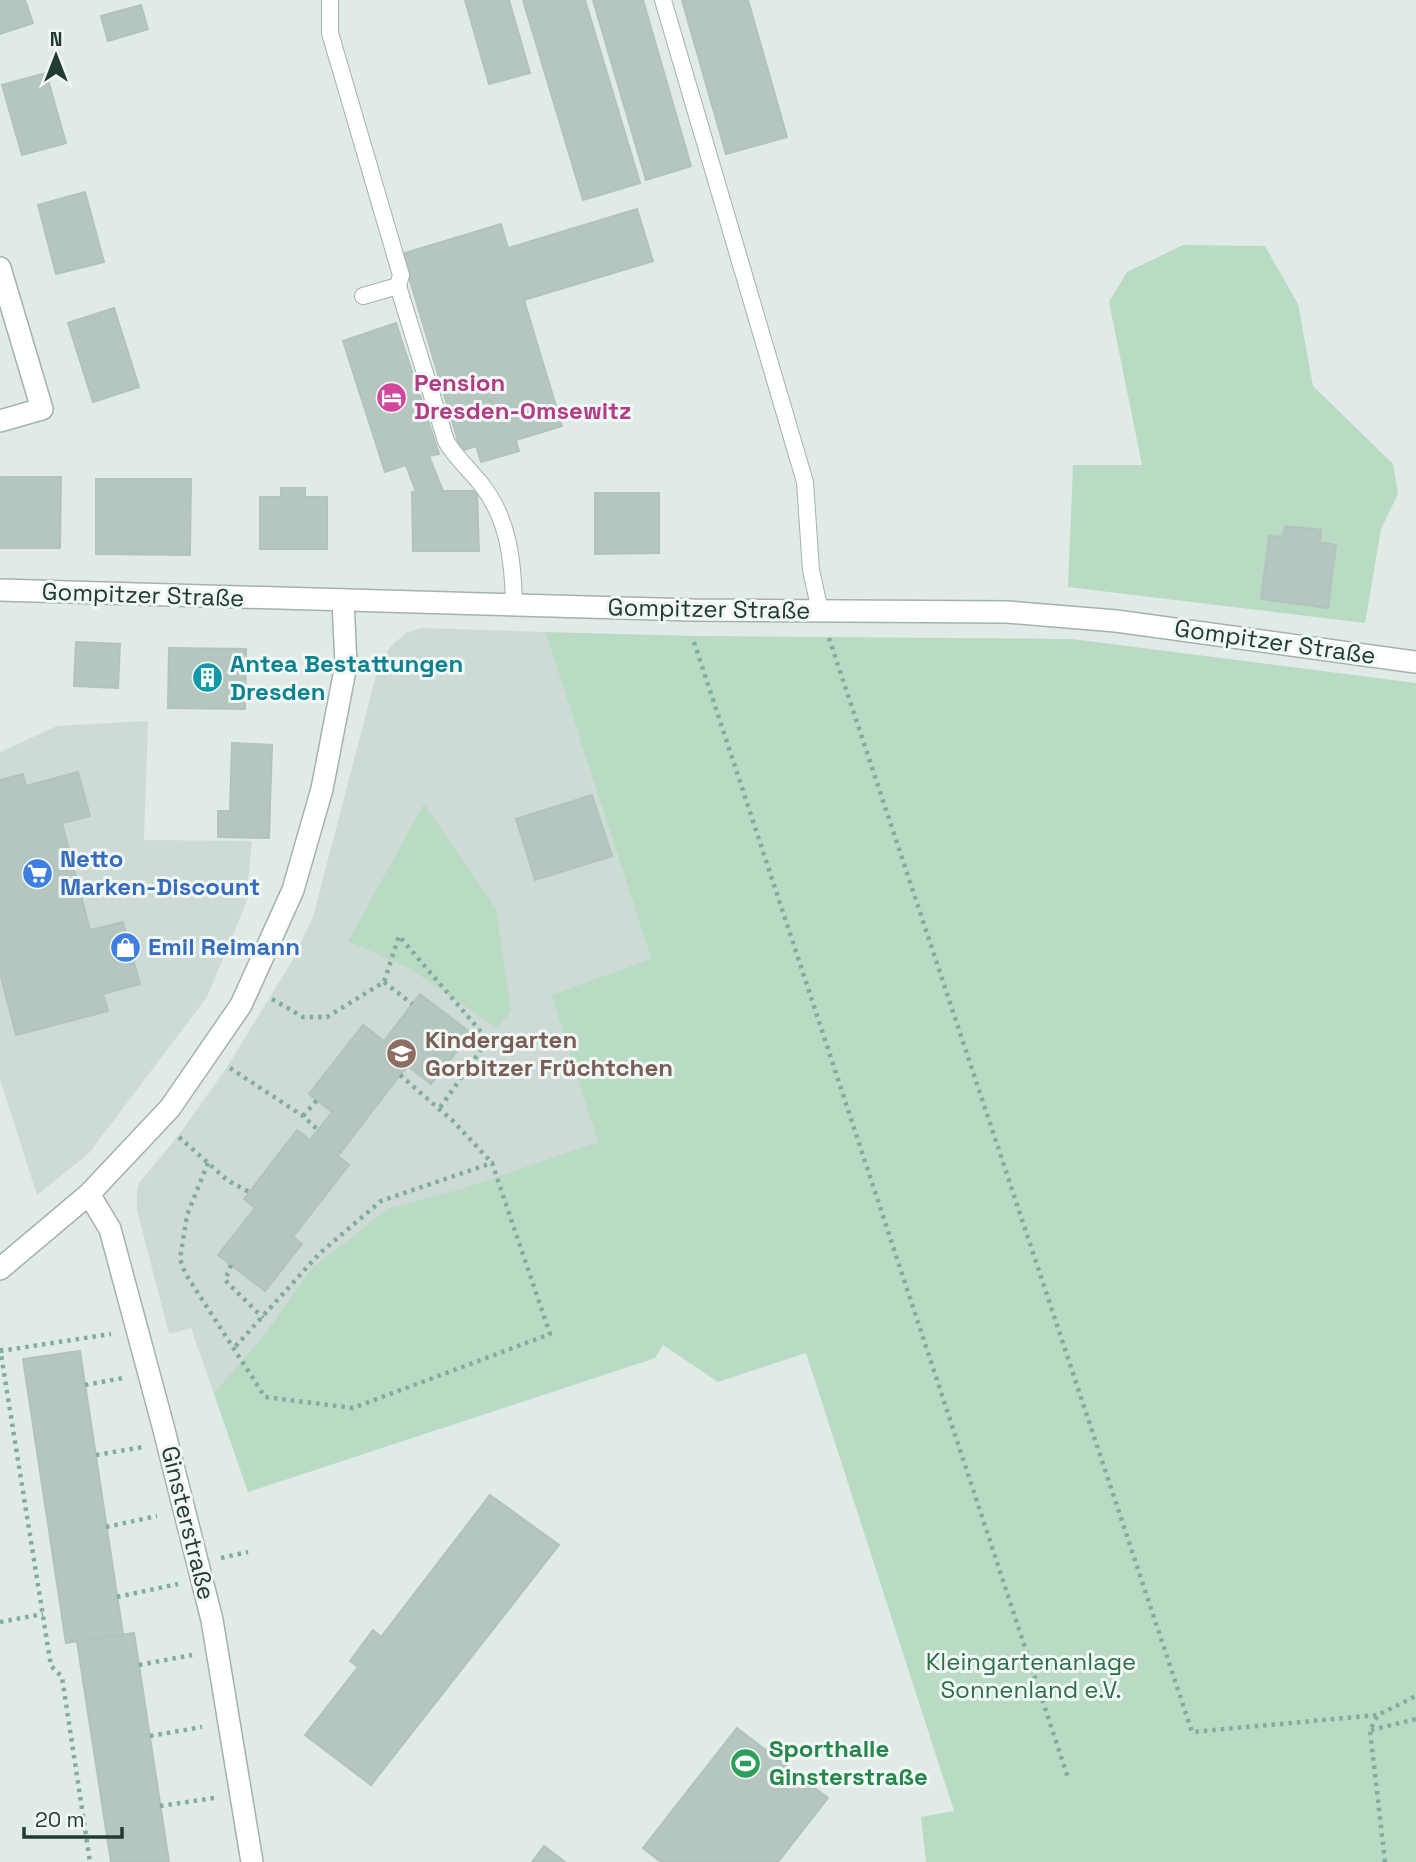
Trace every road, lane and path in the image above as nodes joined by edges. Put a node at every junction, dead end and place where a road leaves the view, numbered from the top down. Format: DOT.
graph roads {
  1 [pos="330,0"];
  2 [pos="663,0"];
  3 [pos="0,268"];
  4 [pos="398,286"];
  5 [pos="363,296"];
  6 [pos="0,421"];
  7 [pos="0,590"];
  8 [pos="343,600"];
  9 [pos="514,605"];
  10 [pos="820,611"];
  11 [pos="694,642"];
  12 [pos="1416,662"];
  13 [pos="384,982"];
  14 [pos="249,988"];
  15 [pos="412,1004"];
  16 [pos="208,1053"];
  17 [pos="400,1076"];
  18 [pos="317,1100"];
  19 [pos="439,1110"];
  20 [pos="303,1116"];
  21 [pos="318,1130"];
  22 [pos="178,1136"];
  23 [pos="208,1163"];
  24 [pos="492,1163"];
  25 [pos="249,1192"];
  26 [pos="89,1194"];
  27 [pos="231,1265"];
  28 [pos="0,1269"];
  29 [pos="263,1318"];
  30 [pos="116,1333"];
  31 [pos="233,1349"];
  32 [pos="0,1350"];
  33 [pos="127,1377"];
  34 [pos="85,1384"];
  35 [pos="144,1446"];
  36 [pos="96,1455"];
  37 [pos="162,1516"];
  38 [pos="106,1527"];
  39 [pos="248,1552"];
  40 [pos="217,1559"];
  41 [pos="179,1583"];
  42 [pos="117,1597"];
  43 [pos="43,1614"];
  44 [pos="0,1622"];
  45 [pos="192,1655"];
  46 [pos="139,1665"];
  47 [pos="1416,1696"];
  48 [pos="1378,1715"];
  49 [pos="1416,1719"];
  50 [pos="203,1726"];
  51 [pos="1370,1730"];
  52 [pos="150,1736"];
  53 [pos="1068,1778"];
  54 [pos="214,1798"];
  55 [pos="160,1806"];
  56 [pos="90,1862"];
  57 [pos="252,1862"];
  58 [pos="1385,1862"];
  1 -- 4 [label="lane"];
  2 -- 10 [label="lane"];
  3 -- 6 [label="street"];
  4 -- 5 [label="lane"];
  4 -- 9 [label="lane"];
  7 -- 8 [label="street, Gompitzer Straße"];
  8 -- 9 [label="street, Gompitzer Straße"];
  8 -- 14 [label="street"];
  9 -- 10 [label="street, Gompitzer Straße"];
  10 -- 12 [label="street, Gompitzer Straße"];
  10 -- 48 [label="path"];
  11 -- 53 [label="path"];
  13 -- 14 [label="path"];
  13 -- 15 [label="path"];
  13 -- 19 [label="path"];
  14 -- 16 [label="street"];
  16 -- 20 [label="path"];
  16 -- 26 [label="street"];
  17 -- 19 [label="path"];
  18 -- 20 [label="path"];
  19 -- 24 [label="path"];
  20 -- 21 [label="path"];
  22 -- 23 [label="path"];
  23 -- 25 [label="path"];
  23 -- 31 [label="path"];
  24 -- 29 [label="path"];
  24 -- 31 [label="path"];
  26 -- 28 [label="street"];
  26 -- 57 [label="street, Ginsterstraße"];
  27 -- 29 [label="path"];
  29 -- 31 [label="path"];
  30 -- 32 [label="path"];
  32 -- 43 [label="path"];
  33 -- 34 [label="path"];
  35 -- 36 [label="path"];
  37 -- 38 [label="path"];
  39 -- 40 [label="path"];
  41 -- 42 [label="path"];
  43 -- 44 [label="path"];
  43 -- 56 [label="path"];
  45 -- 46 [label="path"];
  47 -- 48 [label="path"];
  48 -- 51 [label="path"];
  49 -- 51 [label="path"];
  50 -- 52 [label="path"];
  51 -- 58 [label="path"];
  54 -- 55 [label="path"];
}
